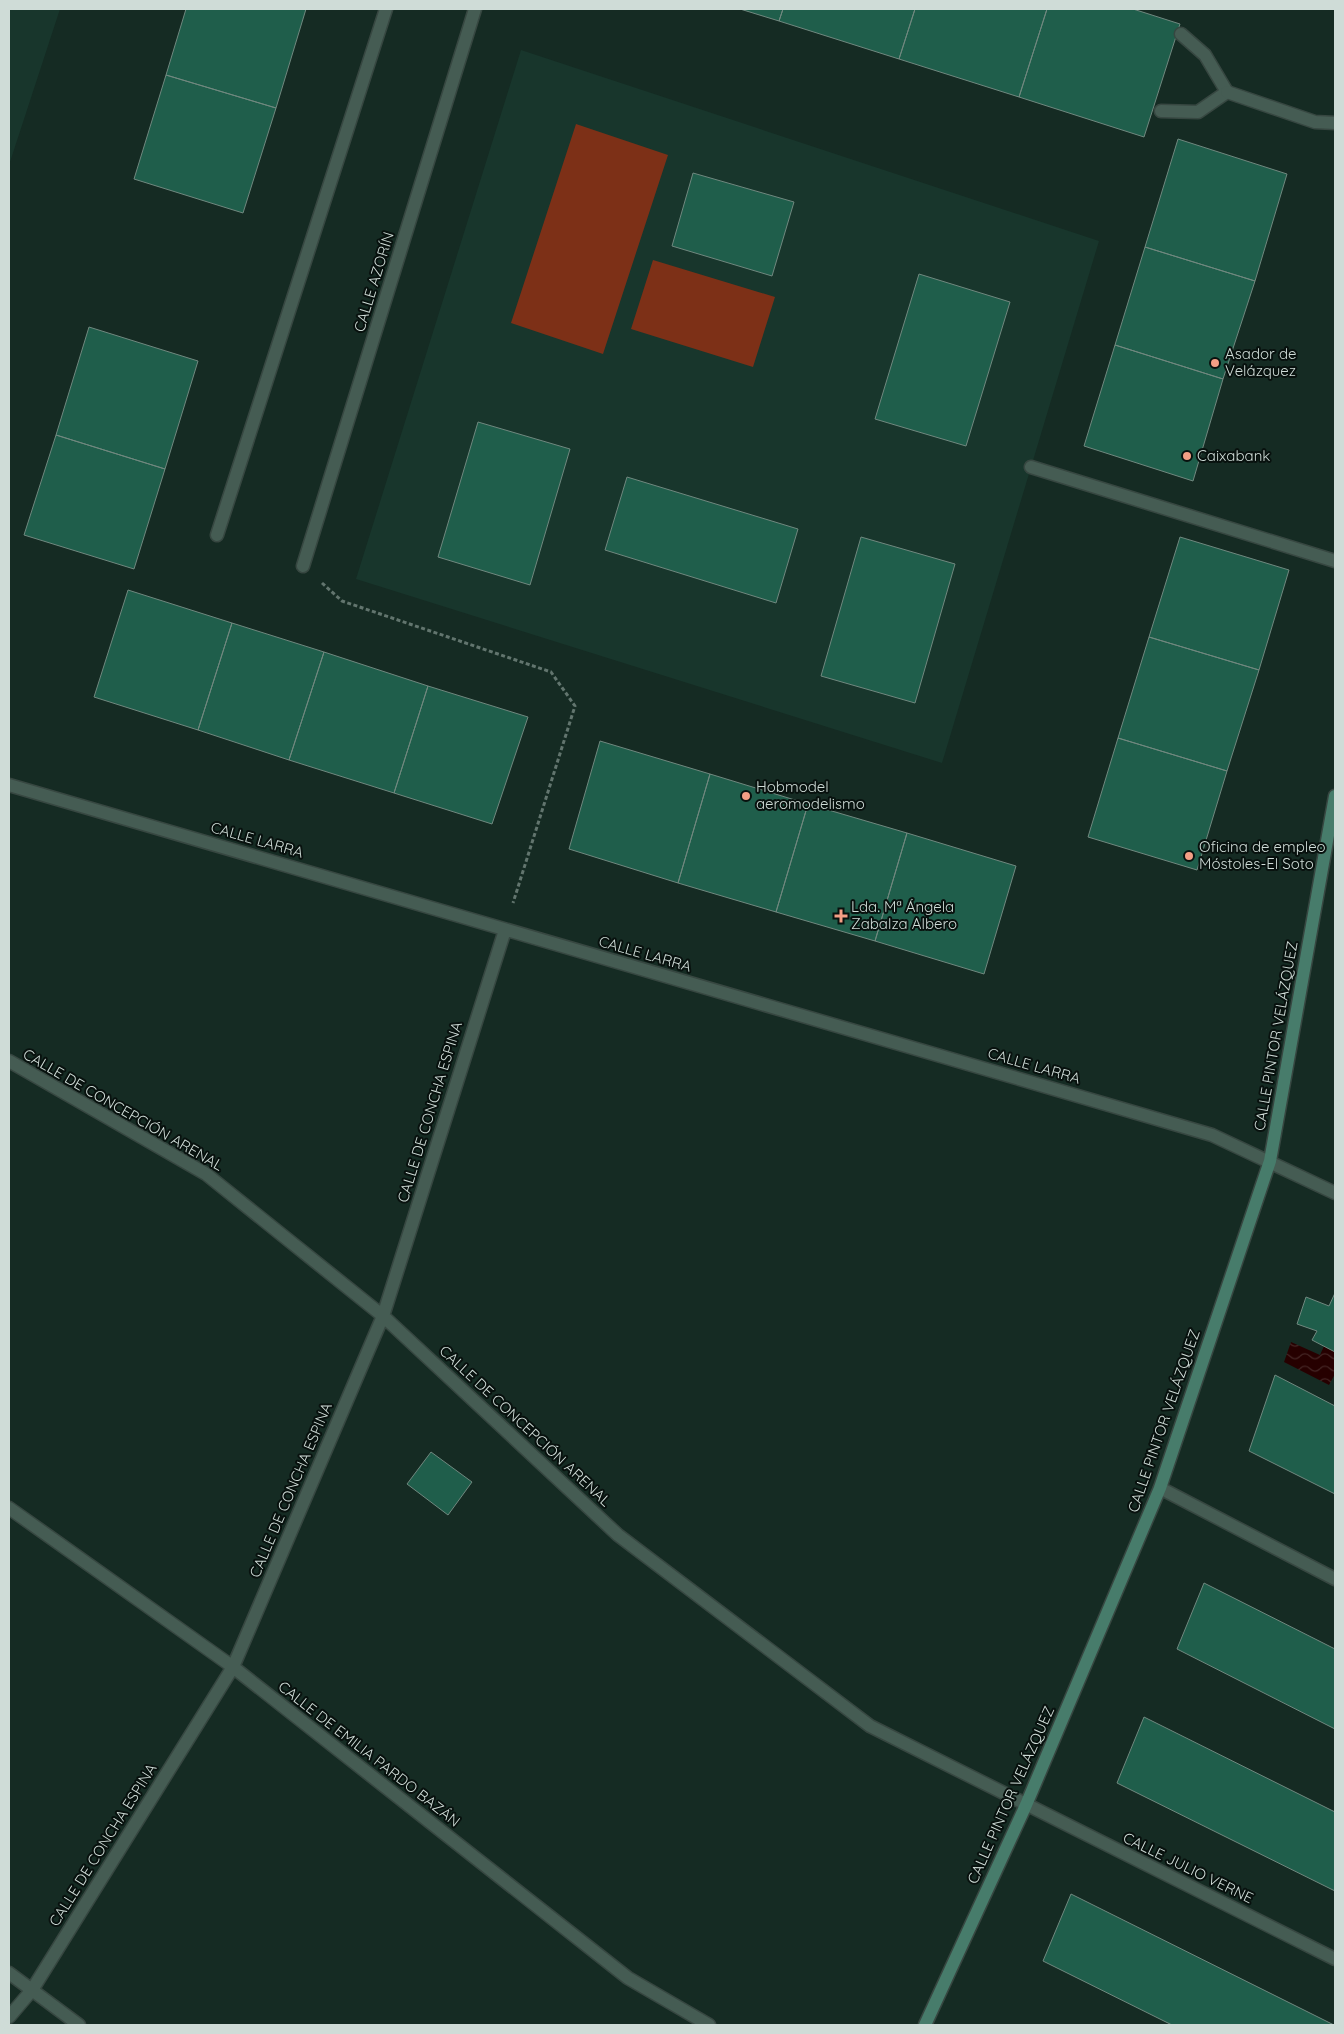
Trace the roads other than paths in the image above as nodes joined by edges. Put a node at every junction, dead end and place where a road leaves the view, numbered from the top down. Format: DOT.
graph roads {
  1 [pos="386,9"];
  2 [pos="475,9"];
  3 [pos="1180,34"];
  4 [pos="1227,92"];
  5 [pos="1160,111"];
  6 [pos="1335,123"];
  7 [pos="1031,467"];
  8 [pos="217,535"];
  9 [pos="1335,562"];
  10 [pos="303,566"];
  11 [pos="9,785"];
  12 [pos="1335,796"];
  13 [pos="504,930"];
  14 [pos="9,1061"];
  15 [pos="1270,1161"];
  16 [pos="1335,1193"];
  17 [pos="384,1316"];
  18 [pos="1160,1488"];
  19 [pos="9,1508"];
  20 [pos="1335,1579"];
  21 [pos="233,1667"];
  22 [pos="1026,1805"];
  23 [pos="1335,1959"];
  24 [pos="9,1973"];
  25 [pos="32,1990"];
  26 [pos="9,2017"];
  27 [pos="79,2025"];
  28 [pos="709,2025"];
  29 [pos="925,2025"];
  1 -- 8 [label="street"];
  2 -- 10 [label="street, CALLE AZORÍN"];
  3 -- 4 [label="street"];
  4 -- 5 [label="street"];
  4 -- 6 [label="street"];
  7 -- 9 [label="street"];
  11 -- 13 [label="street, CALLE LARRA"];
  12 -- 15 [label="street, CALLE PINTOR VELÁZQUEZ"];
  13 -- 15 [label="street, CALLE LARRA"];
  13 -- 17 [label="street, CALLE DE CONCHA ESPINA"];
  14 -- 17 [label="street, CALLE DE CONCEPCIÓN ARENAL"];
  15 -- 16 [label="street, CALLE LARRA"];
  15 -- 18 [label="street, CALLE PINTOR VELÁZQUEZ"];
  17 -- 21 [label="street, CALLE DE CONCHA ESPINA"];
  17 -- 22 [label="street, CALLE DE CONCEPCIÓN ARENAL"];
  18 -- 20 [label="street"];
  18 -- 22 [label="street, CALLE PINTOR VELÁZQUEZ"];
  19 -- 21 [label="street, CALLE DE EMILIA PARDO BAZÁN"];
  21 -- 25 [label="street, CALLE DE CONCHA ESPINA"];
  21 -- 28 [label="street, CALLE DE EMILIA PARDO BAZÁN"];
  22 -- 23 [label="street, CALLE JULIO VERNE"];
  22 -- 29 [label="street, CALLE PINTOR VELÁZQUEZ"];
  24 -- 25 [label="street"];
  25 -- 26 [label="street, CALLE DE CONCHA ESPINA"];
  25 -- 27 [label="street"];
}
